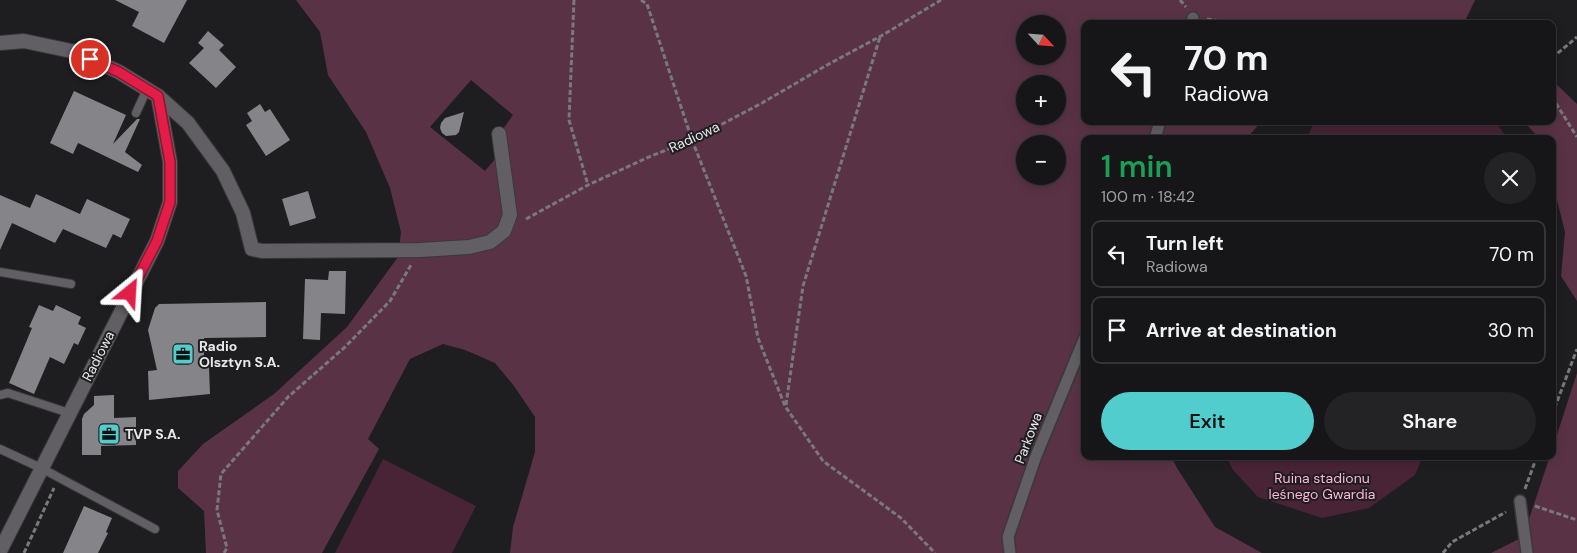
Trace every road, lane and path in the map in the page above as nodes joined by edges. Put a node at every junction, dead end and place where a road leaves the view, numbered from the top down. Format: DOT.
graph roads {
  1 [pos="574,0"];
  2 [pos="640,0"];
  3 [pos="940,0"];
  4 [pos="881,36"];
  5 [pos="1577,37"];
  6 [pos="0,43"];
  7 [pos="1556,55"];
  8 [pos="152,92"];
  9 [pos="1556,103"];
  10 [pos="136,113"];
  11 [pos="499,134"];
  12 [pos="1577,137"];
  13 [pos="692,140"];
  14 [pos="588,186"];
  15 [pos="504,231"];
  16 [pos="420,250"];
  17 [pos="0,272"];
  18 [pos="71,284"];
  19 [pos="1081,347"];
  20 [pos="1577,349"];
  21 [pos="0,395"];
  22 [pos="1556,405"];
  23 [pos="785,406"];
  24 [pos="69,413"];
  25 [pos="0,449"];
  26 [pos="1535,460"];
  27 [pos="41,468"];
  28 [pos="59,478"];
  29 [pos="1520,501"];
  30 [pos="1577,520"];
  31 [pos="155,529"];
  32 [pos="0,551"];
  33 [pos="24,553"];
  34 [pos="224,553"];
  35 [pos="935,553"];
  36 [pos="1010,553"];
  37 [pos="1443,553"];
  38 [pos="1527,553"];
  1 -- 14 [label="path"];
  2 -- 13 [label="path"];
  3 -- 4 [label="path, Radiowa"];
  4 -- 13 [label="path, Radiowa"];
  4 -- 23 [label="path"];
  5 -- 7 [label="path"];
  6 -- 8 [label="street"];
  8 -- 10 [label="lane"];
  8 -- 16 [label="street"];
  8 -- 24 [label="street, Radiowa"];
  9 -- 12 [label="path"];
  11 -- 15 [label="street"];
  13 -- 14 [label="path, Radiowa"];
  13 -- 23 [label="path"];
  14 -- 15 [label="path, Radiowa"];
  15 -- 16 [label="street"];
  16 -- 34 [label="path"];
  17 -- 18 [label="lane"];
  19 -- 36 [label="street, Parkowa"];
  20 -- 22 [label="path"];
  21 -- 24 [label="lane"];
  23 -- 35 [label="path"];
  24 -- 27 [label="street, Radiowa"];
  25 -- 27 [label="lane"];
  26 -- 29 [label="path"];
  27 -- 28 [label="lane"];
  27 -- 32 [label="street, Radiowa"];
  28 -- 31 [label="lane"];
  28 -- 33 [label="path"];
  29 -- 30 [label="path"];
  29 -- 37 [label="path"];
  29 -- 38 [label="street"];
}
